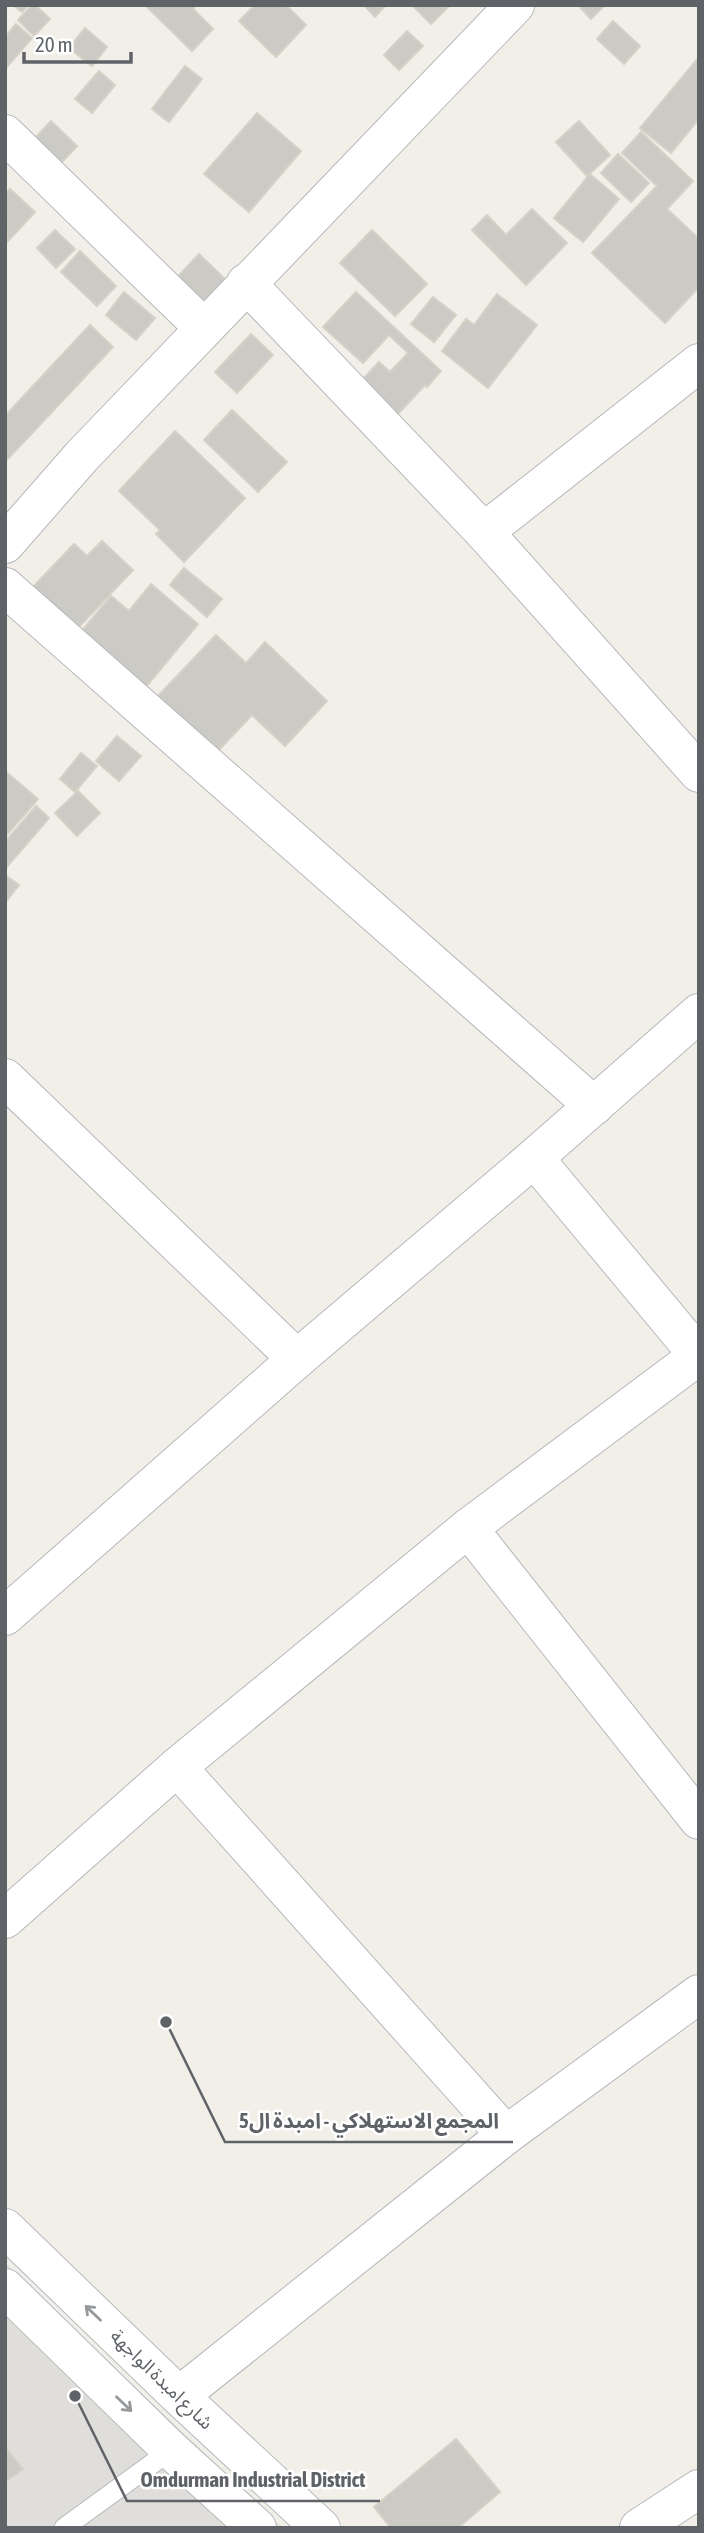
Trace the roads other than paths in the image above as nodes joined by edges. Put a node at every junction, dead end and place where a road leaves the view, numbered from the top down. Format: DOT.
graph roads {
  1 [pos="514,5"];
  2 [pos="5,134"];
  3 [pos="246,283"];
  4 [pos="204,328"];
  5 [pos="699,363"];
  6 [pos="484,532"];
  7 [pos="5,544"];
  8 [pos="5,587"];
  9 [pos="699,774"];
  10 [pos="699,1013"];
  11 [pos="5,1078"];
  12 [pos="594,1106"];
  13 [pos="534,1158"];
  14 [pos="699,1356"];
  15 [pos="297,1359"];
  16 [pos="468,1528"];
  17 [pos="5,1616"];
  18 [pos="177,1767"];
  19 [pos="699,1820"];
  20 [pos="5,1919"];
  21 [pos="699,1994"];
  22 [pos="506,2135"];
  23 [pos="5,2228"];
  24 [pos="5,2288"];
  25 [pos="179,2396"];
  26 [pos="171,2450"];
  27 [pos="699,2489"];
  28 [pos="64,2528"];
  29 [pos="257,2528"];
  30 [pos="321,2528"];
  31 [pos="639,2528"];
  1 -- 3 [label="street"];
  2 -- 4 [label="street"];
  3 -- 4 [label="street"];
  3 -- 6 [label="street"];
  4 -- 7 [label="street"];
  5 -- 6 [label="street"];
  6 -- 9 [label="street"];
  8 -- 12 [label="street"];
  10 -- 12 [label="street"];
  11 -- 15 [label="street"];
  12 -- 13 [label="street"];
  13 -- 14 [label="street"];
  13 -- 15 [label="street"];
  14 -- 16 [label="street"];
  15 -- 17 [label="street"];
  16 -- 18 [label="street"];
  16 -- 19 [label="street"];
  18 -- 20 [label="street"];
  18 -- 22 [label="street"];
  21 -- 22 [label="street"];
  22 -- 25 [label="street"];
  25 -- 23 [label="street, شارع امبدة الواجهة, one-way"];
  24 -- 26 [label="street, one-way"];
  25 -- 30 [label="street, شارع امبدة الواجهة"];
  26 -- 28 [label="lane"];
  26 -- 29 [label="street"];
  27 -- 31 [label="street"];
}
